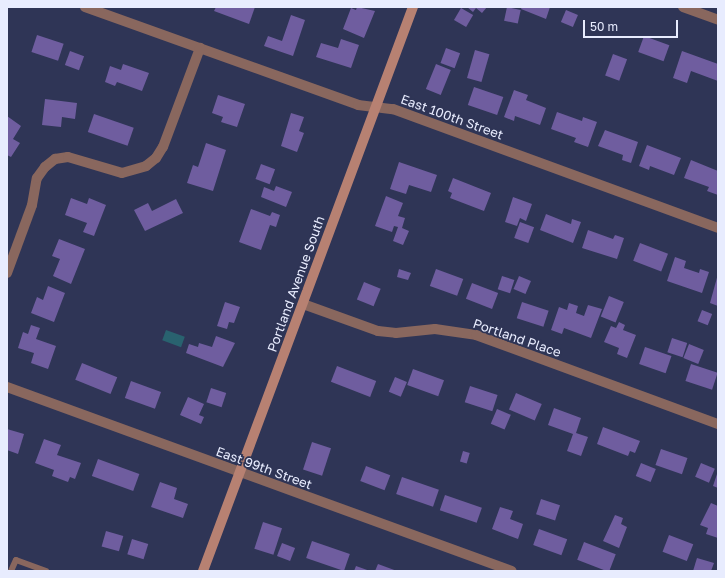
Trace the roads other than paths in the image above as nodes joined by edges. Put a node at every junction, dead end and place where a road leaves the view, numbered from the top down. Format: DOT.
graph roads {
  1 [pos="85,7"];
  2 [pos="413,7"];
  3 [pos="683,7"];
  4 [pos="718,20"];
  5 [pos="200,48"];
  6 [pos="375,107"];
  7 [pos="718,228"];
  8 [pos="7,273"];
  9 [pos="302,304"];
  10 [pos="7,387"];
  11 [pos="718,424"];
  12 [pos="240,473"];
  13 [pos="11,571"];
  14 [pos="46,571"];
  15 [pos="204,571"];
  16 [pos="512,571"];
  1 -- 5 [label="street, East 100th Street"];
  2 -- 6 [label="street, Portland Avenue South"];
  3 -- 4 [label="street"];
  5 -- 6 [label="street, East 100th Street"];
  5 -- 8 [label="street"];
  6 -- 7 [label="street, East 100th Street"];
  6 -- 9 [label="street, Portland Avenue South"];
  9 -- 11 [label="street, Portland Place"];
  9 -- 12 [label="street, Portland Avenue South"];
  10 -- 12 [label="street, East 99th Street"];
  12 -- 15 [label="street, Portland Avenue South"];
  12 -- 16 [label="street, East 99th Street"];
  13 -- 14 [label="lane"];
}
